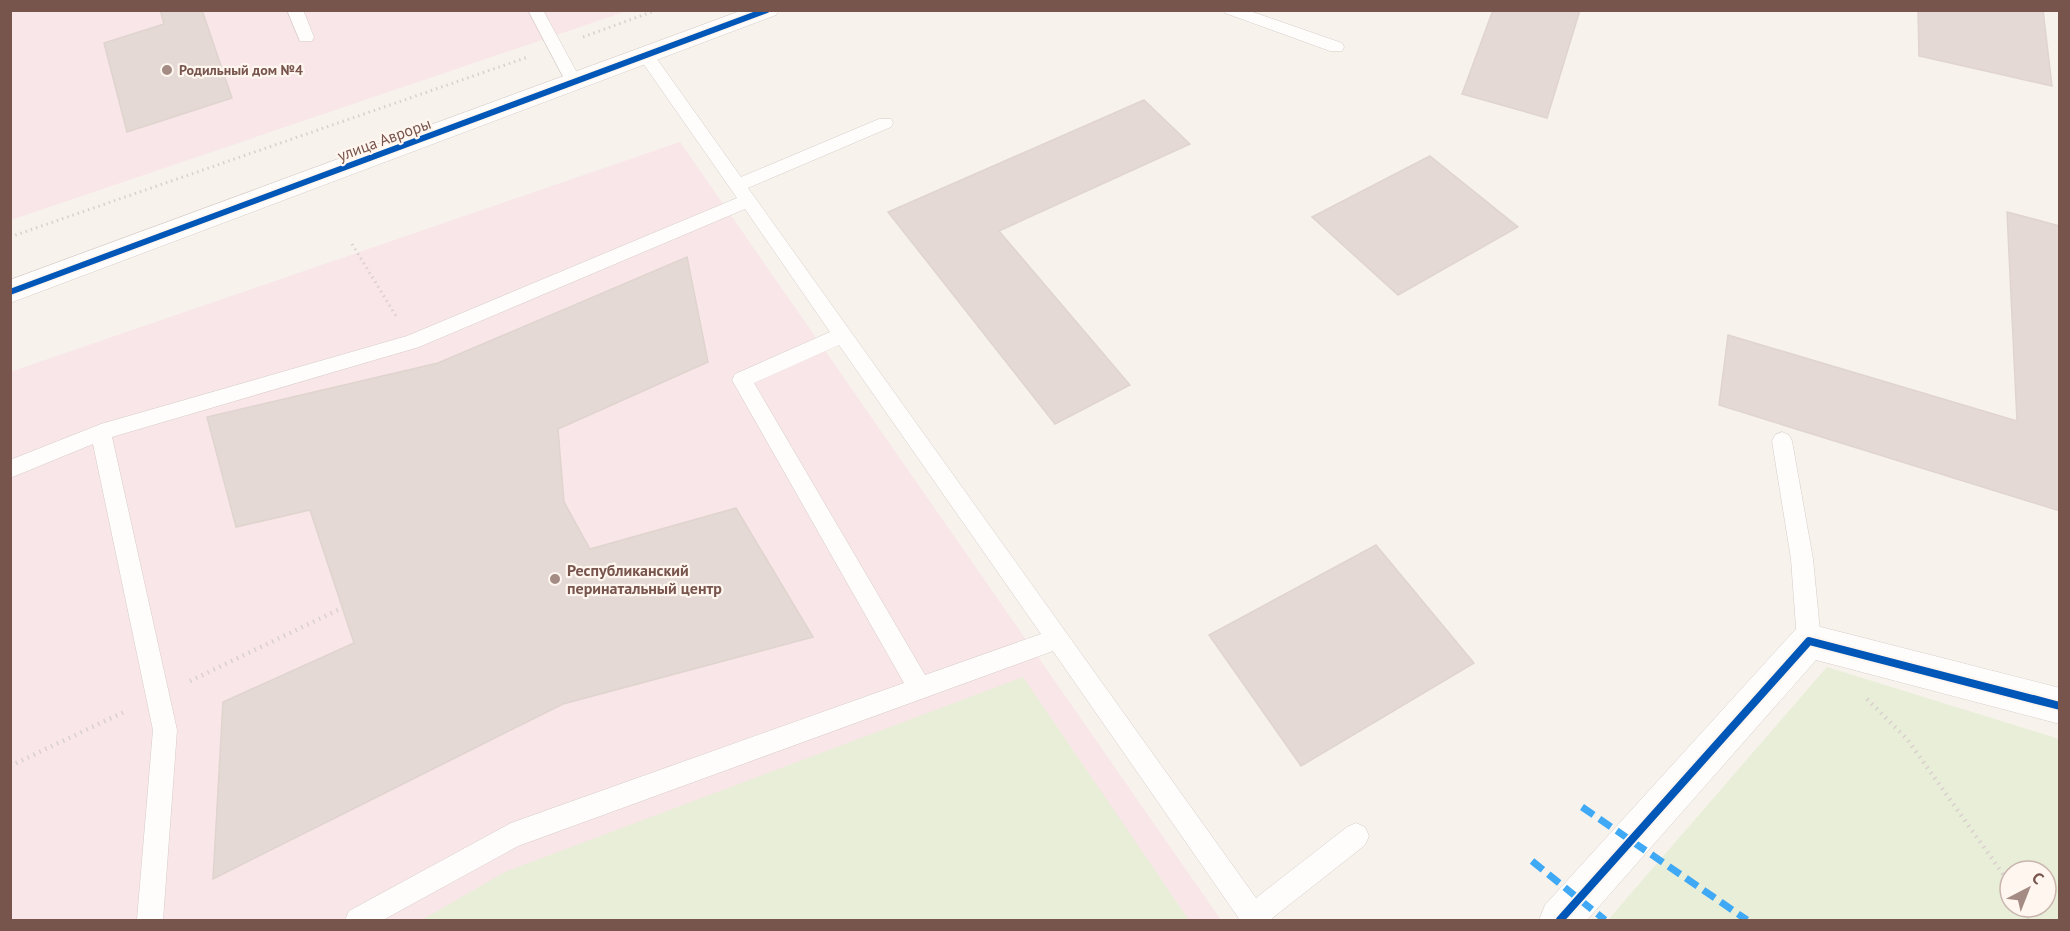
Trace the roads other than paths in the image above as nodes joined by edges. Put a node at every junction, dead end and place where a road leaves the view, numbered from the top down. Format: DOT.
graph roads {
  1 [pos="295,10"];
  2 [pos="535,10"];
  3 [pos="767,10"];
  4 [pos="1230,10"];
  5 [pos="306,37"];
  6 [pos="1336,47"];
  7 [pos="646,56"];
  8 [pos="574,82"];
  9 [pos="885,123"];
  10 [pos="743,193"];
  11 [pos="10,292"];
  12 [pos="843,335"];
  13 [pos="101,432"];
  14 [pos="1782,441"];
  15 [pos="10,469"];
  16 [pos="1056,639"];
  17 [pos="1809,641"];
  18 [pos="920,688"];
  19 [pos="2060,706"];
  20 [pos="1356,836"];
  21 [pos="1254,919"];
  22 [pos="150,921"];
  23 [pos="358,921"];
  24 [pos="1560,921"];
  1 -- 5 [label="lane"];
  2 -- 8 [label="lane"];
  3 -- 7 [label="street, улица Авроры"];
  4 -- 6 [label="lane"];
  7 -- 8 [label="street, улица Авроры"];
  7 -- 10 [label="lane"];
  8 -- 11 [label="street, улица Авроры"];
  9 -- 10 [label="lane"];
  10 -- 12 [label="lane"];
  10 -- 13 [label="lane"];
  12 -- 16 [label="lane"];
  12 -- 18 [label="lane"];
  13 -- 15 [label="lane"];
  13 -- 22 [label="lane"];
  14 -- 17 [label="lane"];
  16 -- 18 [label="lane"];
  16 -- 21 [label="lane"];
  17 -- 19 [label="street"];
  17 -- 24 [label="street"];
  18 -- 23 [label="lane"];
  20 -- 21 [label="lane"];
}
